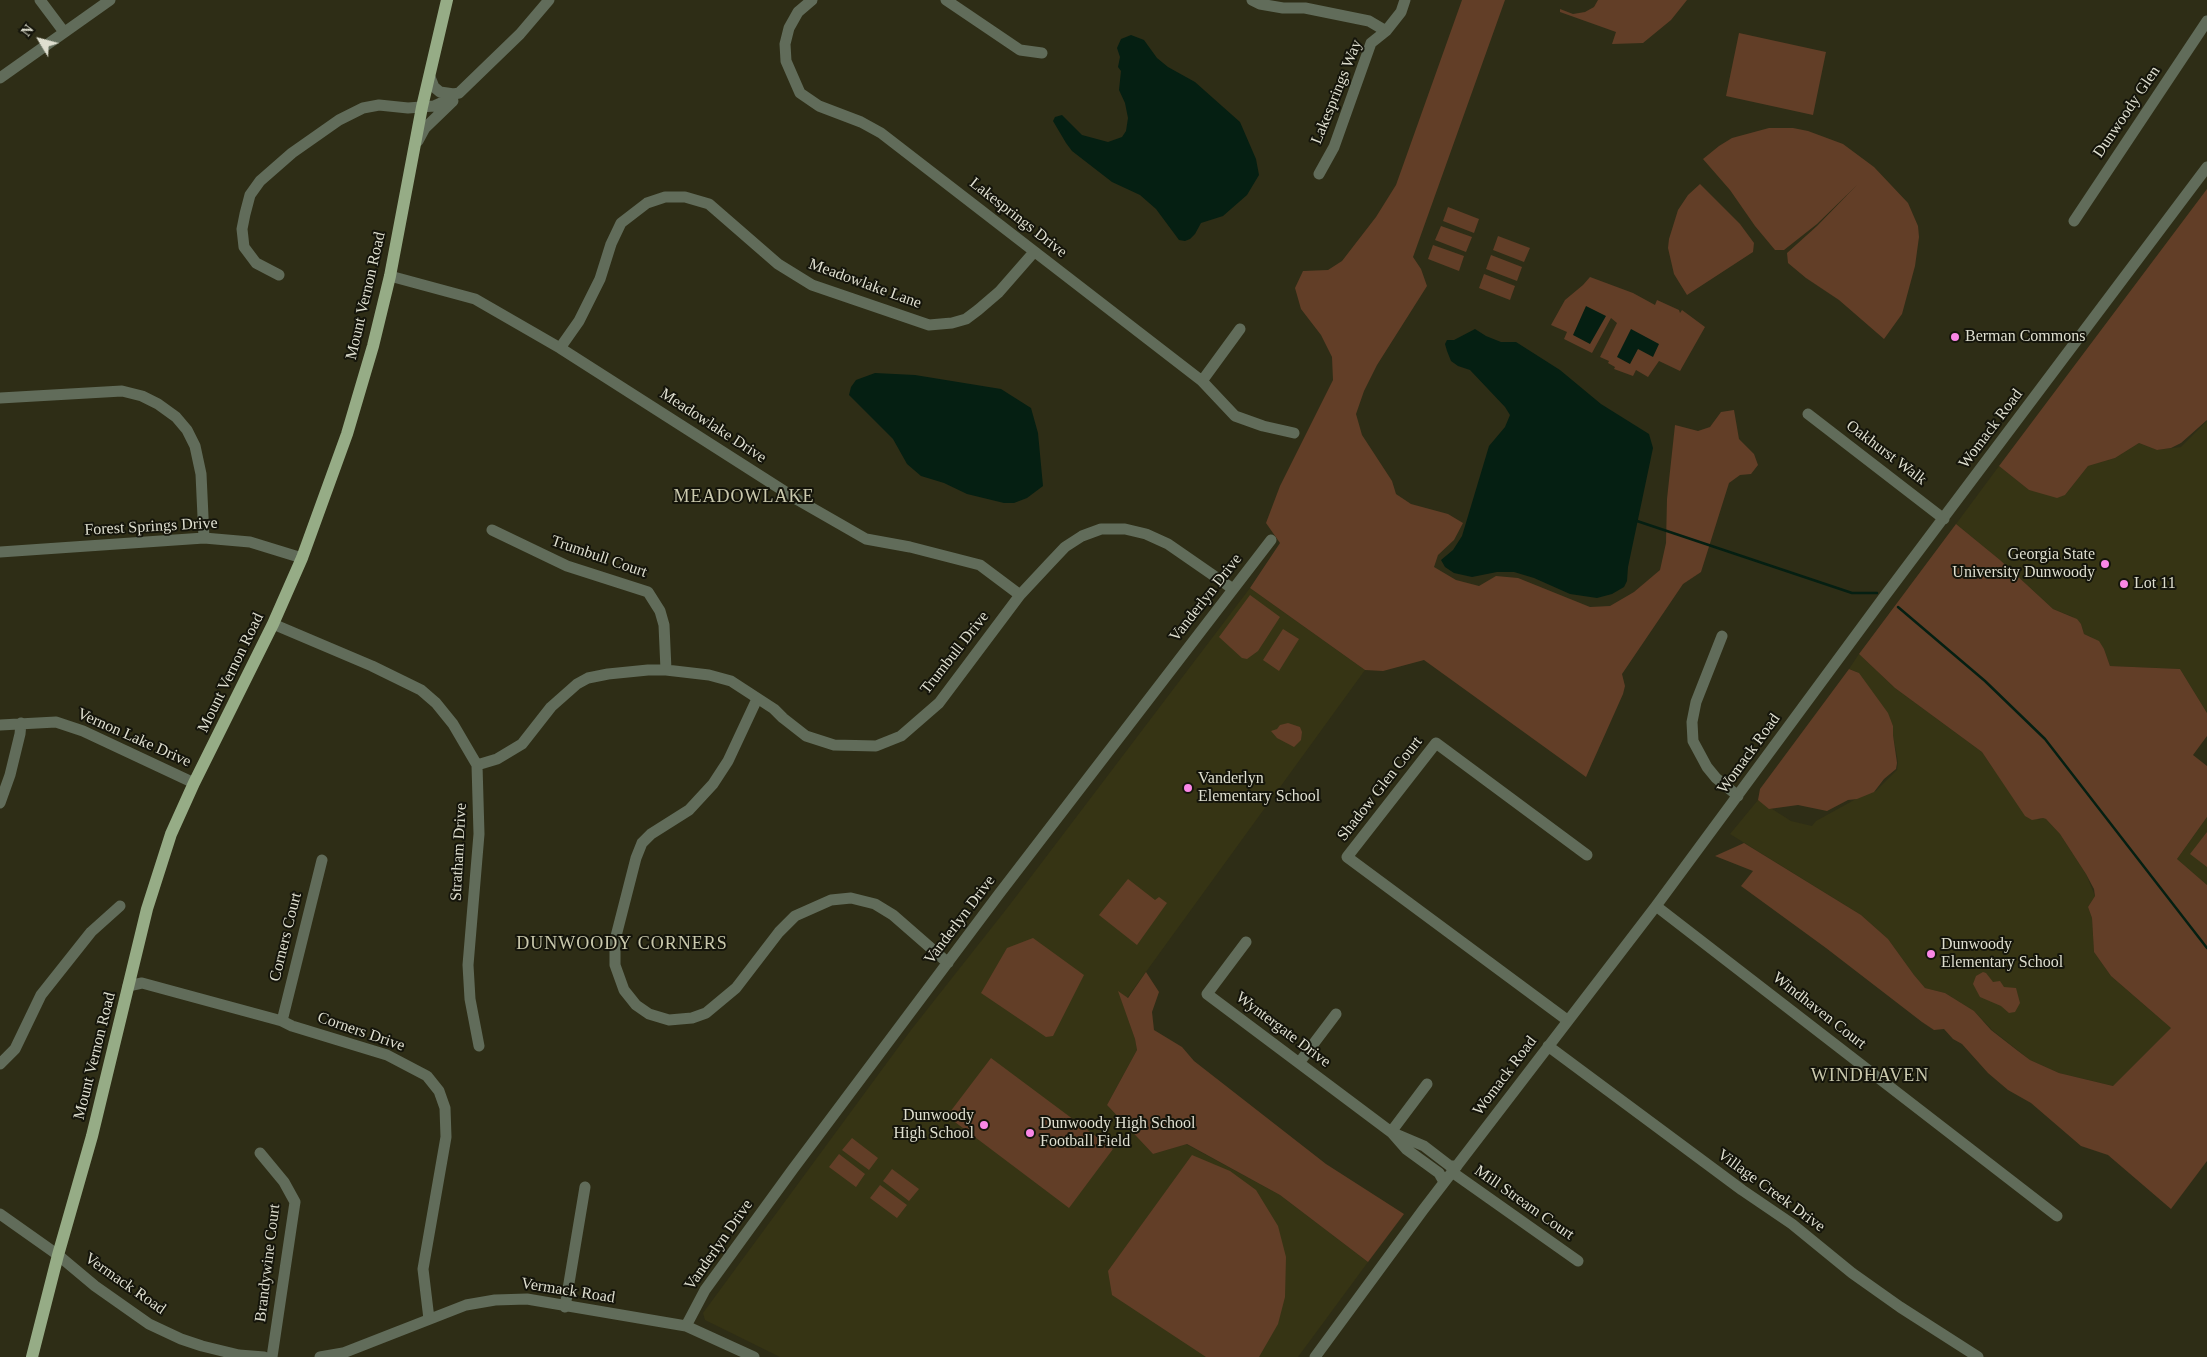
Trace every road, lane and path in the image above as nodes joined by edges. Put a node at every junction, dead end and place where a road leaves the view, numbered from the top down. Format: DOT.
graph roads {
  1 [pos="40,0"];
  2 [pos="110,0"];
  3 [pos="447,0"];
  4 [pos="548,0"];
  5 [pos="812,0"];
  6 [pos="946,0"];
  7 [pos="1252,0"];
  8 [pos="1405,0"];
  9 [pos="2207,21"];
  10 [pos="1386,31"];
  11 [pos="64,32"];
  12 [pos="1042,53"];
  13 [pos="430,77"];
  14 [pos="0,78"];
  15 [pos="457,94"];
  16 [pos="422,107"];
  17 [pos="414,146"];
  18 [pos="2207,167"];
  19 [pos="1319,174"];
  20 [pos="2074,221"];
  21 [pos="1034,252"];
  22 [pos="279,275"];
  23 [pos="390,276"];
  24 [pos="1240,329"];
  25 [pos="560,348"];
  26 [pos="1202,381"];
  27 [pos="0,398"];
  28 [pos="1808,414"];
  29 [pos="1294,433"];
  30 [pos="1944,519"];
  31 [pos="492,530"];
  32 [pos="204,538"];
  33 [pos="1271,540"];
  34 [pos="0,552"];
  35 [pos="302,558"];
  36 [pos="1233,589"];
  37 [pos="1020,595"];
  38 [pos="273,624"];
  39 [pos="1722,636"];
  40 [pos="666,670"];
  41 [pos="757,699"];
  42 [pos="21,723"];
  43 [pos="0,725"];
  44 [pos="477,765"];
  45 [pos="194,783"];
  46 [pos="1738,796"];
  47 [pos="0,803"];
  48 [pos="1587,855"];
  49 [pos="322,860"];
  50 [pos="120,906"];
  51 [pos="1656,906"];
  52 [pos="1246,942"];
  53 [pos="948,963"];
  54 [pos="128,986"];
  55 [pos="1336,1014"];
  56 [pos="1567,1020"];
  57 [pos="282,1021"];
  58 [pos="479,1046"];
  59 [pos="1548,1046"];
  60 [pos="1299,1063"];
  61 [pos="0,1064"];
  62 [pos="1427,1084"];
  63 [pos="1391,1132"];
  64 [pos="260,1153"];
  65 [pos="1436,1163"];
  66 [pos="1454,1169"];
  67 [pos="1444,1182"];
  68 [pos="585,1187"];
  69 [pos="0,1214"];
  70 [pos="2057,1216"];
  71 [pos="58,1255"];
  72 [pos="1578,1261"];
  73 [pos="565,1307"];
  74 [pos="429,1320"];
  75 [pos="686,1326"];
  76 [pos="200,1351"];
  77 [pos="32,1357"];
  78 [pos="264,1357"];
  79 [pos="272,1357"];
  80 [pos="320,1357"];
  81 [pos="754,1357"];
  82 [pos="1314,1357"];
  83 [pos="1978,1357"];
  1 -- 11 [label="street"];
  2 -- 11 [label="street"];
  3 -- 13 [label="main road, Mount Vernon Road"];
  4 -- 15 [label="street"];
  5 -- 21 [label="street, Lakesprings Drive"];
  6 -- 12 [label="street"];
  7 -- 10 [label="street"];
  8 -- 10 [label="street, Lakesprings Way"];
  9 -- 20 [label="street, Dunwoody Glen"];
  10 -- 19 [label="street, Lakesprings Way"];
  11 -- 14 [label="street"];
  13 -- 15 [label="street"];
  13 -- 16 [label="main road, Mount Vernon Road"];
  15 -- 16 [label="street"];
  15 -- 17 [label="street"];
  16 -- 17 [label="main road, Mount Vernon Road"];
  16 -- 22 [label="street"];
  17 -- 23 [label="main road, Mount Vernon Road"];
  18 -- 30 [label="street, Womack Road"];
  21 -- 25 [label="street, Meadowlake Lane"];
  21 -- 26 [label="street, Lakesprings Drive"];
  23 -- 25 [label="street, Meadowlake Drive"];
  23 -- 35 [label="main road, Mount Vernon Road"];
  24 -- 26 [label="street"];
  25 -- 37 [label="street, Meadowlake Drive"];
  26 -- 29 [label="street, Lakesprings Drive"];
  27 -- 32 [label="street"];
  28 -- 30 [label="street, Oakhurst Walk"];
  30 -- 46 [label="street, Womack Road"];
  31 -- 40 [label="street, Trumbull Court"];
  32 -- 34 [label="street, Forest Springs Drive"];
  32 -- 35 [label="street, Forest Springs Drive"];
  33 -- 36 [label="street, Vanderlyn Drive"];
  35 -- 38 [label="main road, Mount Vernon Road"];
  36 -- 37 [label="street, Trumbull Drive"];
  36 -- 53 [label="street, Vanderlyn Drive"];
  37 -- 41 [label="street, Trumbull Drive"];
  38 -- 44 [label="street, Stratham Drive"];
  38 -- 45 [label="main road, Mount Vernon Road"];
  39 -- 46 [label="street"];
  40 -- 41 [label="street, Trumbull Drive"];
  40 -- 44 [label="street, Trumbull Drive"];
  41 -- 53 [label="street"];
  42 -- 43 [label="street, Vernon Lake Drive"];
  42 -- 45 [label="street, Vernon Lake Drive"];
  42 -- 47 [label="street"];
  44 -- 58 [label="street, Stratham Drive"];
  45 -- 54 [label="main road, Mount Vernon Road"];
  46 -- 51 [label="street, Womack Road"];
  48 -- 56 [label="street, Shadow Glen Court"];
  49 -- 57 [label="street, Corners Court"];
  50 -- 61 [label="street"];
  51 -- 56 [label="street, Womack Road"];
  51 -- 70 [label="street, Windhaven Court"];
  52 -- 60 [label="street, Wyntergate Drive"];
  53 -- 75 [label="street, Vanderlyn Drive"];
  54 -- 57 [label="street, Corners Drive"];
  54 -- 71 [label="main road, Mount Vernon Road"];
  55 -- 60 [label="street"];
  56 -- 59 [label="street, Womack Road"];
  57 -- 74 [label="street, Corners Drive"];
  59 -- 66 [label="street, Womack Road"];
  59 -- 83 [label="street, Village Creek Drive"];
  60 -- 63 [label="street, Wyntergate Drive"];
  62 -- 63 [label="street"];
  63 -- 65 [label="street, Wyntergate Drive"];
  64 -- 79 [label="street, Brandywine Court"];
  65 -- 66 [label="street, Wyntergate Drive"];
  65 -- 67 [label="street, Wyntergate Drive"];
  66 -- 67 [label="street, Womack Road"];
  66 -- 72 [label="street, Mill Stream Court"];
  67 -- 82 [label="street, Womack Road"];
  68 -- 73 [label="street"];
  69 -- 71 [label="street, Vermack Road"];
  71 -- 76 [label="street, Vermack Road"];
  71 -- 77 [label="main road, Mount Vernon Road"];
  73 -- 74 [label="street, Vermack Road"];
  73 -- 75 [label="street, Vermack Road"];
  74 -- 80 [label="street, Vermack Road"];
  75 -- 81 [label="street, Vermack Road"];
  76 -- 78 [label="street, Vermack Road"];
}
